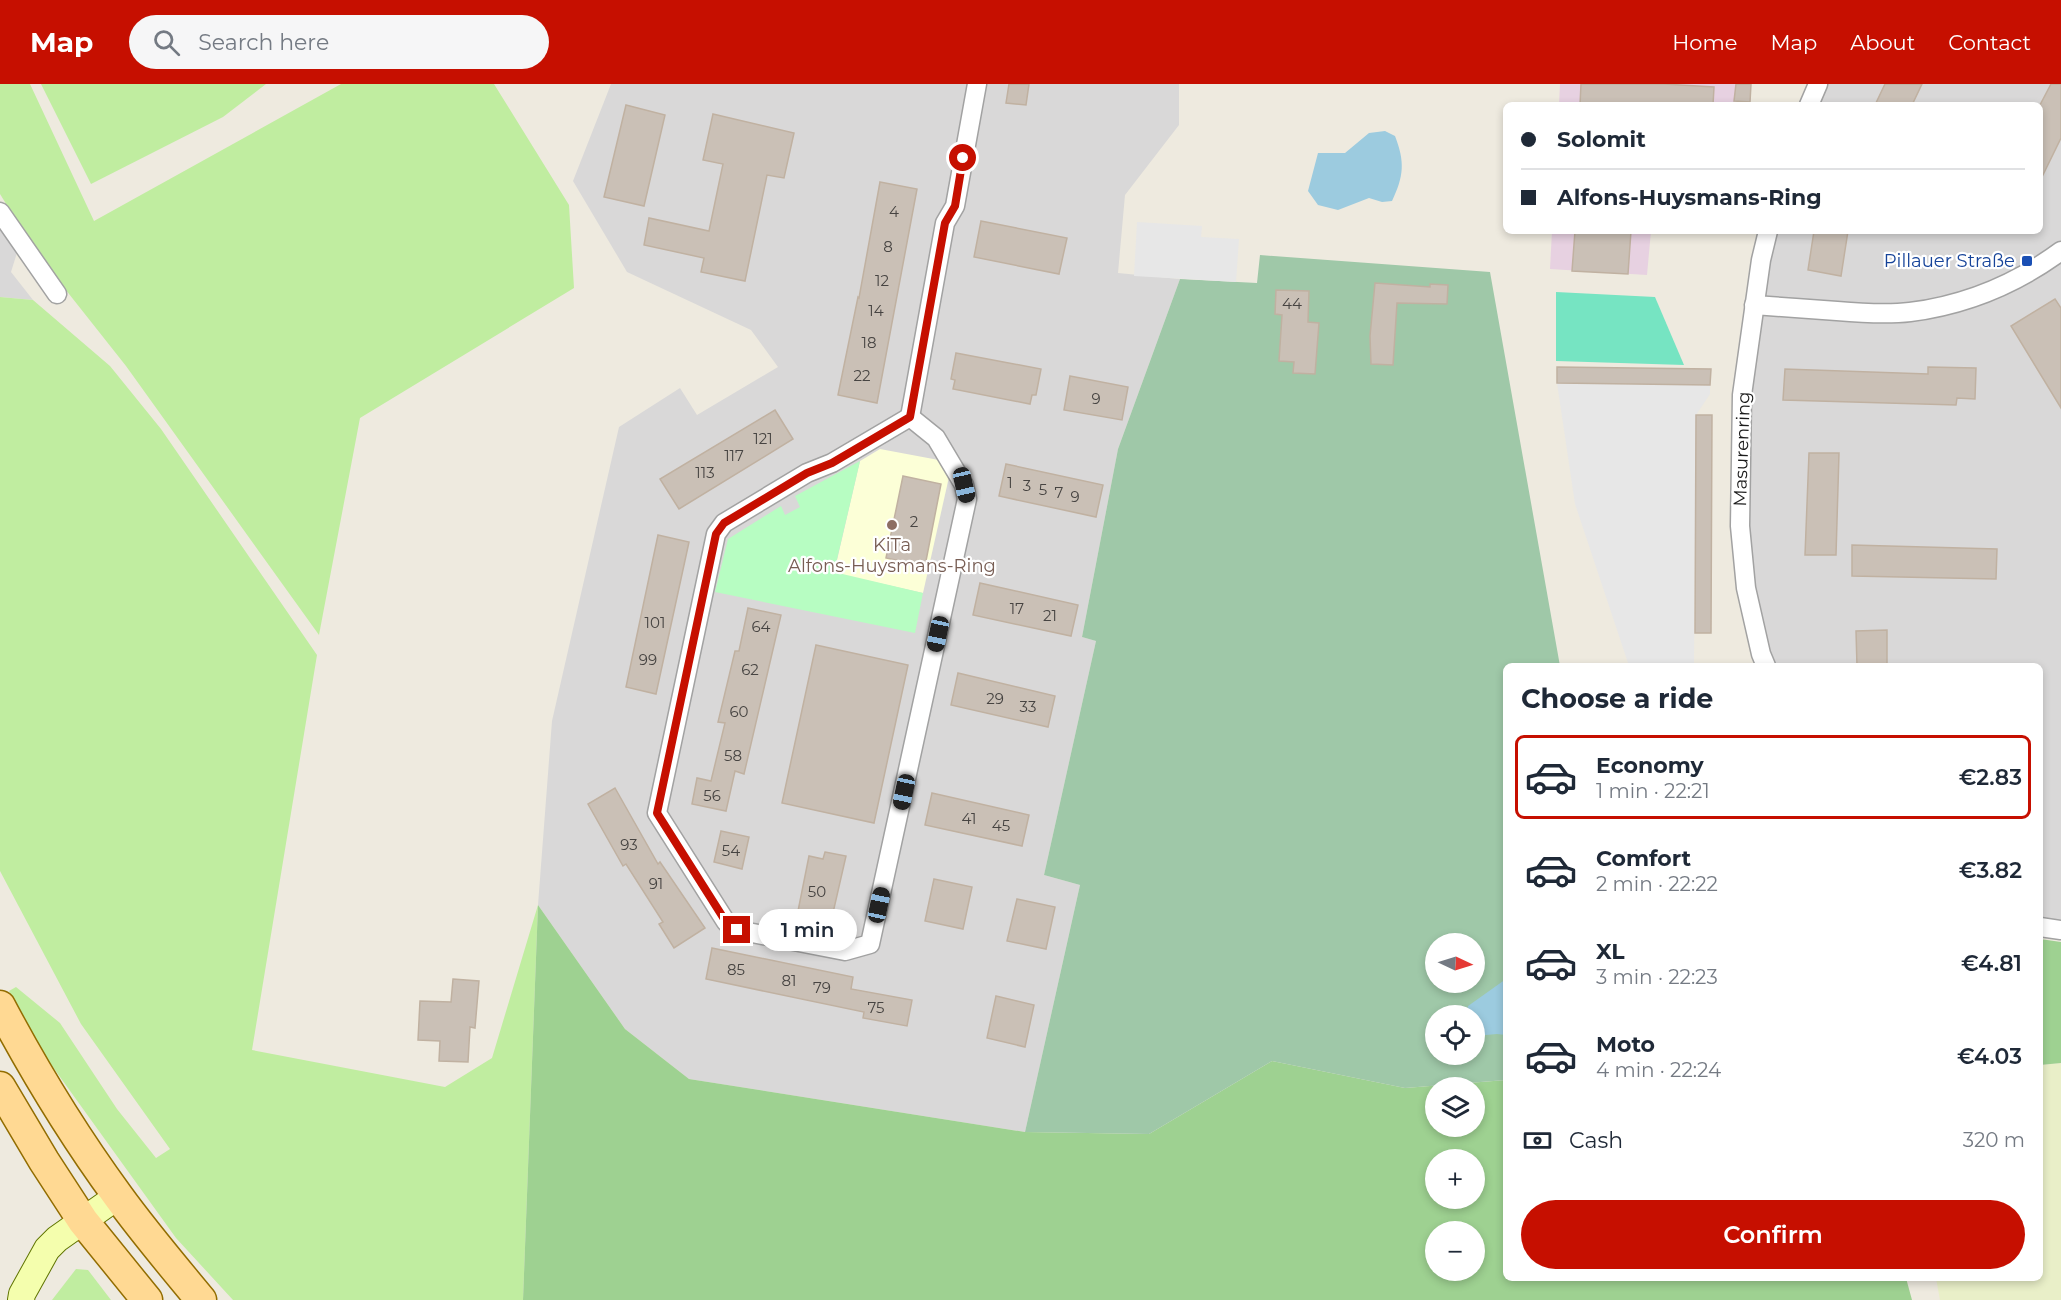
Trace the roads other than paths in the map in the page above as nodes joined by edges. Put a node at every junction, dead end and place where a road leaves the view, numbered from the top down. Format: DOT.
graph roads {
  1 [pos="977,84"];
  2 [pos="1818,84"];
  3 [pos="1810,102"];
  4 [pos="0,212"];
  5 [pos="1767,234"];
  6 [pos="2061,251"];
  7 [pos="57,294"];
  8 [pos="1754,305"];
  9 [pos="910,417"];
  10 [pos="1765,663"];
  11 [pos="2043,927"];
  12 [pos="2061,930"];
  13 [pos="0,1006"];
  14 [pos="0,1087"];
  15 [pos="118,1196"];
  16 [pos="83,1221"];
  17 [pos="21,1300"];
  18 [pos="147,1300"];
  19 [pos="201,1300"];
  1 -- 9 [label="street"];
  2 -- 3 [label="street"];
  4 -- 7 [label="street"];
  5 -- 8 [label="street, Masurenring"];
  6 -- 8 [label="street"];
  8 -- 10 [label="street, Masurenring"];
  9 -- 9 [label="street"];
  11 -- 12 [label="street"];
  13 -- 15 [label="main road"];
  14 -- 16 [label="main road"];
  15 -- 16 [label="main road"];
  15 -- 19 [label="main road"];
  16 -- 17 [label="main road"];
  16 -- 18 [label="main road"];
}
